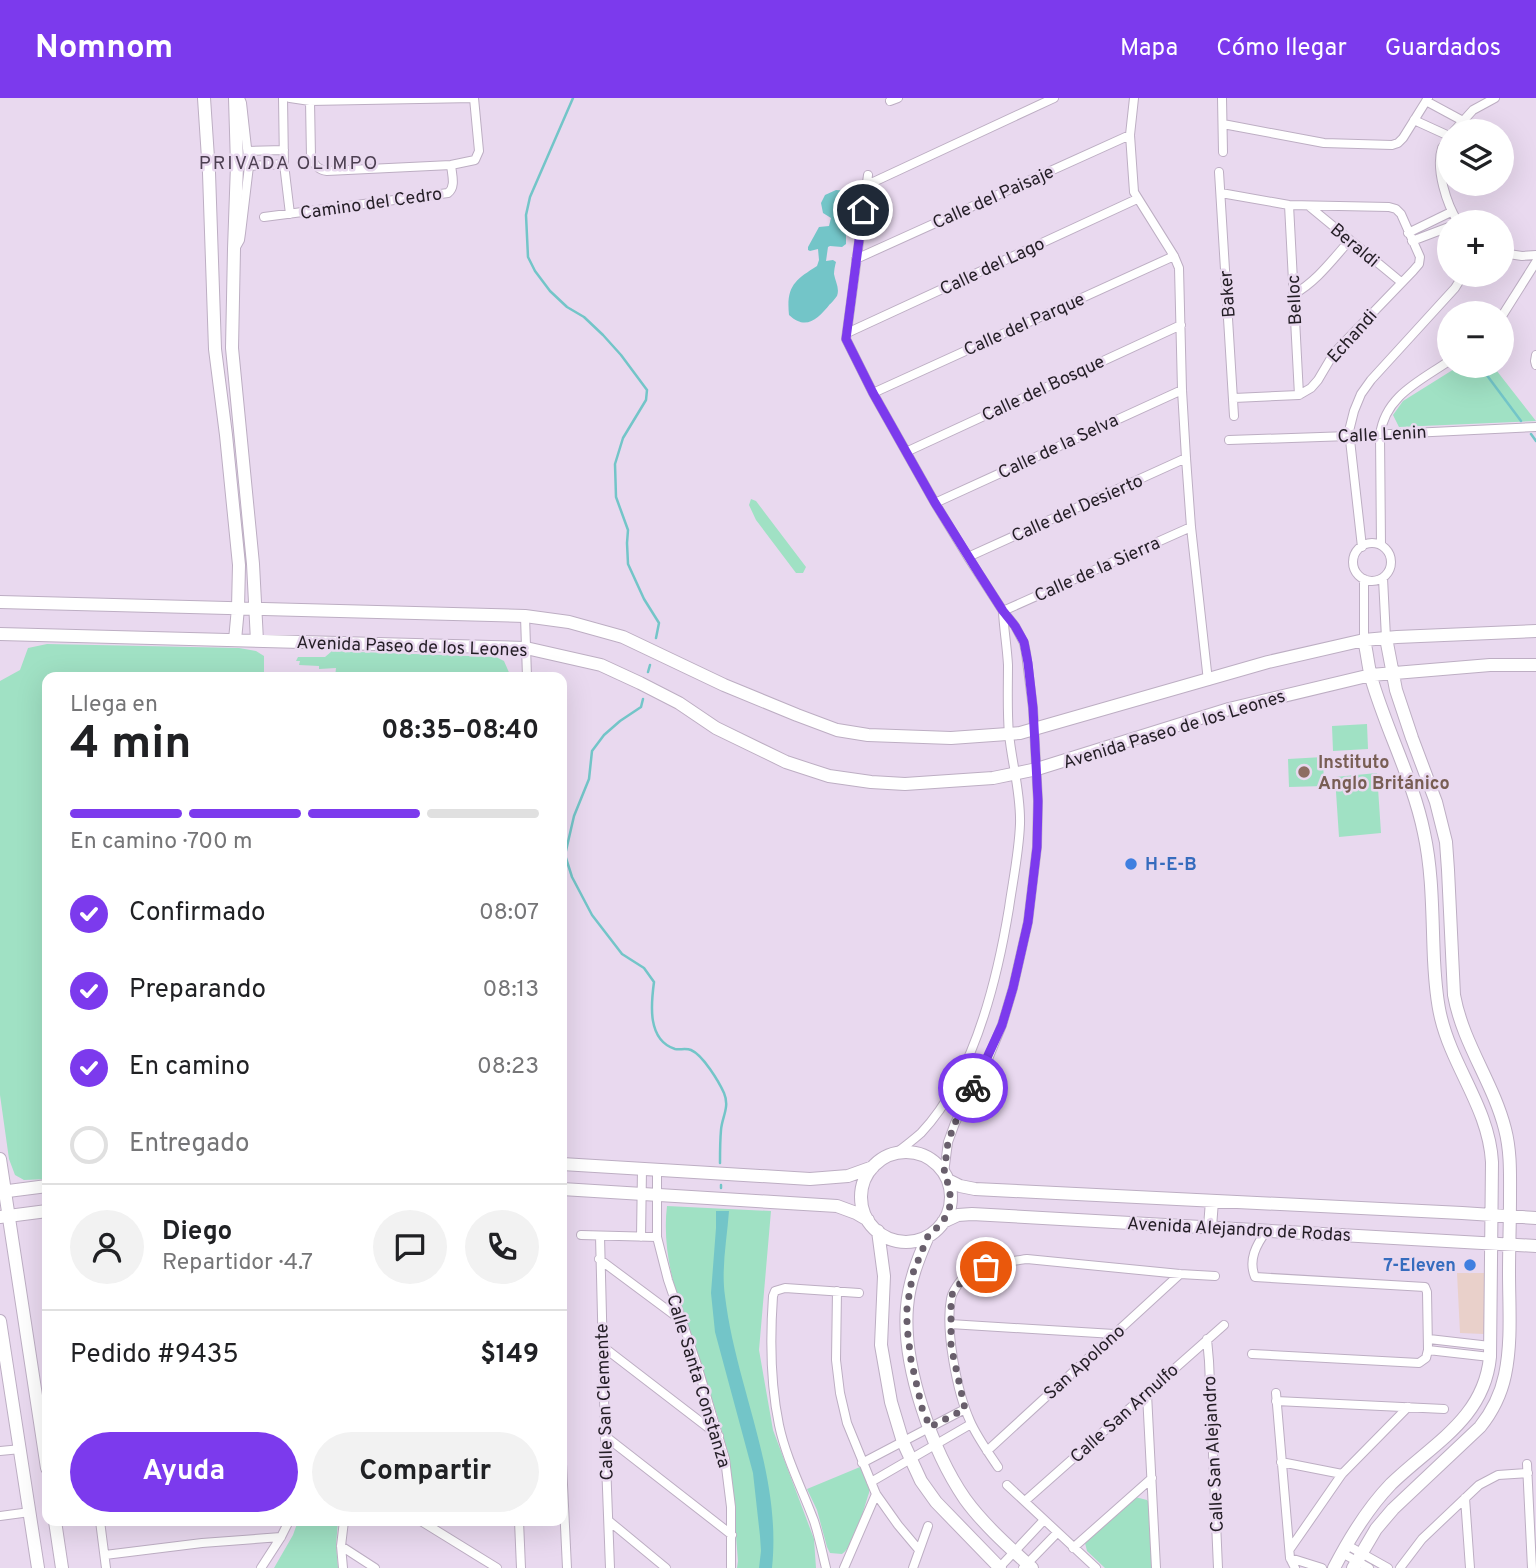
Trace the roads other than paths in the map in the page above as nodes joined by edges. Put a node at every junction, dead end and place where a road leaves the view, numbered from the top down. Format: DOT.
graph roads {
  1 [pos="204,98"];
  2 [pos="238,98"];
  3 [pos="284,98"];
  4 [pos="290,98"];
  5 [pos="474,98"];
  6 [pos="1054,98"];
  7 [pos="1134,98"];
  8 [pos="1222,98"];
  9 [pos="1495,98"];
  10 [pos="1427,99"];
  11 [pos="310,101"];
  12 [pos="1460,119"];
  13 [pos="1465,119"];
  14 [pos="1414,120"];
  15 [pos="1223,124"];
  16 [pos="1437,131"];
  17 [pos="1130,135"];
  18 [pos="284,150"];
  19 [pos="248,151"];
  20 [pos="1223,152"];
  21 [pos="284,164"];
  22 [pos="451,165"];
  23 [pos="249,166"];
  24 [pos="1219,172"];
  25 [pos="868,175"];
  26 [pos="867,186"];
  27 [pos="1221,193"];
  28 [pos="1137,199"];
  29 [pos="1289,205"];
  30 [pos="1310,207"];
  31 [pos="290,214"];
  32 [pos="264,217"];
  33 [pos="1437,221"];
  34 [pos="1437,230"];
  35 [pos="1410,237"];
  36 [pos="1350,240"];
  37 [pos="233,249"];
  38 [pos="1514,255"];
  39 [pos="1536,255"];
  40 [pos="1174,256"];
  41 [pos="856,259"];
  42 [pos="1536,261"];
  43 [pos="1401,282"];
  44 [pos="1456,287"];
  45 [pos="1294,294"];
  46 [pos="1511,301"];
  47 [pos="1181,325"];
  48 [pos="846,336"];
  49 [pos="232,348"];
  50 [pos="215,349"];
  51 [pos="1437,369"];
  52 [pos="1182,390"];
  53 [pos="873,393"];
  54 [pos="1299,395"];
  55 [pos="1234,398"];
  56 [pos="1234,416"];
  57 [pos="1536,427"];
  58 [pos="1380,435"];
  59 [pos="1349,436"];
  60 [pos="1229,440"];
  61 [pos="906,452"];
  62 [pos="1186,458"];
  63 [pos="935,503"];
  64 [pos="1191,527"];
  65 [pos="1381,545"];
  66 [pos="1362,547"];
  67 [pos="968,557"];
  68 [pos="239,565"];
  69 [pos="253,565"];
  70 [pos="1383,578"];
  71 [pos="1364,579"];
  72 [pos="0,601"];
  73 [pos="238,608"];
  74 [pos="256,608"];
  75 [pos="1003,611"];
  76 [pos="526,616"];
  77 [pos="1536,631"];
  78 [pos="0,634"];
  79 [pos="1386,638"];
  80 [pos="235,640"];
  81 [pos="1364,640"];
  82 [pos="257,641"];
  83 [pos="526,648"];
  84 [pos="1536,665"];
  85 [pos="527,672"];
  86 [pos="1392,672"];
  87 [pos="1371,675"];
  88 [pos="1208,681"];
  89 [pos="1034,730"];
  90 [pos="1009,735"];
  91 [pos="1037,769"];
  92 [pos="1015,773"];
  93 [pos="971,1053"];
  94 [pos="988,1059"];
  95 [pos="896,1153"];
  96 [pos="0,1159"];
  97 [pos="567,1164"];
  98 [pos="873,1167"];
  99 [pos="642,1169"];
  100 [pos="657,1170"];
  101 [pos="946,1177"];
  102 [pos="42,1187"];
  103 [pos="567,1189"];
  104 [pos="2,1192"];
  105 [pos="641,1194"];
  106 [pos="657,1195"];
  107 [pos="1212,1201"];
  108 [pos="42,1212"];
  109 [pos="1492,1215"];
  110 [pos="4,1216"];
  111 [pos="1510,1216"];
  112 [pos="1536,1218"];
  113 [pos="868,1220"];
  114 [pos="943,1222"];
  115 [pos="1210,1227"];
  116 [pos="1267,1230"];
  117 [pos="878,1231"];
  118 [pos="581,1235"];
  119 [pos="600,1236"];
  120 [pos="928,1236"];
  121 [pos="641,1237"];
  122 [pos="657,1237"];
  123 [pos="1491,1244"];
  124 [pos="1509,1245"];
  125 [pos="1536,1247"];
  126 [pos="599,1259"];
  127 [pos="1181,1274"];
  128 [pos="1215,1276"];
  129 [pos="837,1291"];
  130 [pos="859,1293"];
  131 [pos="681,1320"];
  132 [pos="0,1321"];
  133 [pos="950,1324"];
  134 [pos="1224,1325"];
  135 [pos="1114,1334"];
  136 [pos="1207,1339"];
  137 [pos="1429,1339"];
  138 [pos="602,1346"];
  139 [pos="1429,1350"];
  140 [pos="1490,1351"];
  141 [pos="1252,1354"];
  142 [pos="6,1385"];
  143 [pos="1147,1394"];
  144 [pos="1408,1407"];
  145 [pos="965,1409"];
  146 [pos="1444,1409"];
  147 [pos="1466,1415"];
  148 [pos="971,1424"];
  149 [pos="930,1427"];
  150 [pos="1480,1427"];
  151 [pos="605,1436"];
  152 [pos="719,1436"];
  153 [pos="42,1439"];
  154 [pos="903,1442"];
  155 [pos="936,1443"];
  156 [pos="21,1449"];
  157 [pos="0,1451"];
  158 [pos="988,1451"];
  159 [pos="909,1459"];
  160 [pos="1281,1462"];
  161 [pos="862,1463"];
  162 [pos="998,1467"];
  163 [pos="1342,1474"];
  164 [pos="1152,1478"];
  165 [pos="870,1482"];
  166 [pos="1007,1485"];
  167 [pos="876,1493"];
  168 [pos="1465,1498"];
  169 [pos="1025,1501"];
  170 [pos="30,1512"];
  171 [pos="0,1516"];
  172 [pos="1044,1520"];
  173 [pos="609,1521"];
  174 [pos="56,1526"];
  175 [pos="101,1526"];
  176 [pos="287,1526"];
  177 [pos="343,1526"];
  178 [pos="429,1526"];
  179 [pos="519,1526"];
  180 [pos="565,1526"];
  181 [pos="928,1526"];
  182 [pos="1057,1533"];
  183 [pos="732,1535"];
  184 [pos="282,1537"];
  185 [pos="341,1546"];
  186 [pos="1073,1548"];
  187 [pos="1344,1549"];
  188 [pos="919,1550"];
  189 [pos="1014,1552"];
  190 [pos="1290,1554"];
  191 [pos="105,1555"];
  192 [pos="1357,1561"];
  193 [pos="1027,1566"];
  194 [pos="38,1568"];
  195 [pos="62,1568"];
  196 [pos="106,1568"];
  197 [pos="261,1568"];
  198 [pos="343,1568"];
  199 [pos="375,1568"];
  200 [pos="497,1568"];
  201 [pos="521,1568"];
  202 [pos="567,1568"];
  203 [pos="610,1568"];
  204 [pos="666,1568"];
  205 [pos="731,1568"];
  206 [pos="826,1568"];
  207 [pos="844,1568"];
  208 [pos="913,1568"];
  209 [pos="1000,1568"];
  210 [pos="1096,1568"];
  211 [pos="1156,1568"];
  212 [pos="1218,1568"];
  213 [pos="1295,1568"];
  214 [pos="1322,1568"];
  215 [pos="1334,1568"];
  216 [pos="1369,1568"];
  217 [pos="1388,1568"];
  218 [pos="1400,1568"];
  219 [pos="1470,1568"];
  220 [pos="1532,1568"];
  1 -- 50 [label="street"];
  2 -- 19 [label="street"];
  2 -- 37 [label="street"];
  3 -- 18 [label="street"];
  4 -- 11 [label="street"];
  5 -- 11 [label="street"];
  5 -- 22 [label="street"];
  6 -- 26 [label="street"];
  7 -- 17 [label="street"];
  8 -- 15 [label="street"];
  9 -- 13 [label="street"];
  10 -- 12 [label="street"];
  10 -- 14 [label="street"];
  11 -- 22 [label="street"];
  14 -- 15 [label="street"];
  14 -- 16 [label="street"];
  15 -- 20 [label="street"];
  17 -- 28 [label="street"];
  17 -- 41 [label="street, Calle del Paisaje"];
  18 -- 19 [label="street"];
  18 -- 21 [label="street"];
  19 -- 23 [label="street"];
  21 -- 23 [label="street"];
  21 -- 31 [label="street"];
  22 -- 31 [label="street, Camino del Cedro"];
  23 -- 37 [label="street"];
  24 -- 27 [label="street, Baker"];
  25 -- 26 [label="street"];
  26 -- 41 [label="street"];
  27 -- 29 [label="street"];
  27 -- 55 [label="street, Baker"];
  28 -- 40 [label="street"];
  28 -- 48 [label="street, Calle del Lago"];
  29 -- 30 [label="street"];
  29 -- 45 [label="street, Belloc"];
  30 -- 35 [label="street"];
  30 -- 36 [label="street, Beraldi"];
  31 -- 32 [label="street, Camino del Cedro"];
  33 -- 35 [label="street"];
  34 -- 35 [label="street"];
  35 -- 43 [label="street, Echandi"];
  36 -- 43 [label="street, Beraldi"];
  36 -- 45 [label="street"];
  37 -- 49 [label="street"];
  38 -- 39 [label="street"];
  40 -- 47 [label="street"];
  40 -- 53 [label="street, Calle del Parque"];
  41 -- 48 [label="street"];
  42 -- 46 [label="street"];
  43 -- 54 [label="street, Echandi"];
  44 -- 59 [label="street"];
  45 -- 54 [label="street, Belloc"];
  47 -- 52 [label="street"];
  47 -- 61 [label="street, Calle del Bosque"];
  48 -- 53 [label="street"];
  49 -- 50 [label="street"];
  49 -- 69 [label="street"];
  50 -- 68 [label="street"];
  51 -- 58 [label="street"];
  52 -- 62 [label="street"];
  52 -- 63 [label="street, Calle de la Selva"];
  53 -- 61 [label="street"];
  54 -- 55 [label="street"];
  55 -- 56 [label="street, Baker"];
  57 -- 58 [label="street, Calle Lenin"];
  58 -- 59 [label="street, Calle Lenin"];
  58 -- 65 [label="street"];
  59 -- 60 [label="street, Calle Lenin"];
  59 -- 66 [label="street"];
  61 -- 63 [label="street"];
  62 -- 64 [label="street"];
  62 -- 67 [label="street, Calle del Desierto"];
  63 -- 67 [label="street"];
  64 -- 75 [label="street, Calle de la Sierra"];
  64 -- 88 [label="street"];
  65 -- 66 [label="street"];
  65 -- 70 [label="street"];
  66 -- 71 [label="street"];
  67 -- 75 [label="street"];
  68 -- 69 [label="street"];
  68 -- 73 [label="street"];
  69 -- 74 [label="street"];
  70 -- 71 [label="street"];
  70 -- 79 [label="street"];
  71 -- 81 [label="street"];
  72 -- 73 [label="street, Avenida Paseo de los Leones"];
  73 -- 74 [label="street, Avenida Paseo de los Leones"];
  73 -- 80 [label="street"];
  74 -- 76 [label="street, Avenida Paseo de los Leones"];
  74 -- 82 [label="street"];
  75 -- 89 [label="street"];
  75 -- 90 [label="street"];
  76 -- 83 [label="street"];
  76 -- 90 [label="street, Avenida Paseo de los Leones"];
  77 -- 79 [label="street, Avenida Paseo de los Leones"];
  78 -- 80 [label="street, Avenida Paseo de los Leones"];
  79 -- 81 [label="street, Avenida Paseo de los Leones"];
  79 -- 86 [label="street"];
  80 -- 82 [label="street, Avenida Paseo de los Leones"];
  81 -- 87 [label="street"];
  81 -- 88 [label="street, Avenida Paseo de los Leones"];
  82 -- 83 [label="street, Avenida Paseo de los Leones"];
  83 -- 85 [label="street"];
  83 -- 92 [label="street, Avenida Paseo de los Leones"];
  84 -- 86 [label="street, Avenida Paseo de los Leones"];
  86 -- 87 [label="street, Avenida Paseo de los Leones"];
  86 -- 111 [label="street"];
  87 -- 91 [label="street, Avenida Paseo de los Leones"];
  87 -- 109 [label="street"];
  88 -- 89 [label="street, Avenida Paseo de los Leones"];
  89 -- 90 [label="street, Avenida Paseo de los Leones"];
  89 -- 91 [label="street"];
  90 -- 92 [label="street"];
  91 -- 92 [label="street, Avenida Paseo de los Leones"];
  91 -- 94 [label="street"];
  92 -- 93 [label="street"];
  93 -- 94 [label="street"];
  93 -- 95 [label="street"];
  94 -- 101 [label="street"];
  95 -- 98 [label="street"];
  95 -- 101 [label="street"];
  96 -- 104 [label="street"];
  97 -- 99 [label="street"];
  98 -- 100 [label="street"];
  98 -- 113 [label="street"];
  99 -- 100 [label="street"];
  99 -- 105 [label="street"];
  100 -- 106 [label="street, Calle Santa Constanza"];
  101 -- 107 [label="street, Avenida Alejandro de Rodas"];
  101 -- 114 [label="street"];
  102 -- 104 [label="street"];
  103 -- 105 [label="street"];
  104 -- 110 [label="street"];
  105 -- 106 [label="street"];
  105 -- 121 [label="street"];
  106 -- 113 [label="street"];
  106 -- 122 [label="street, Calle Santa Constanza"];
  107 -- 109 [label="street, Avenida Alejandro de Rodas"];
  107 -- 115 [label="street"];
  108 -- 110 [label="street"];
  109 -- 111 [label="street, Avenida Alejandro de Rodas"];
  109 -- 123 [label="street"];
  110 -- 153 [label="street"];
  111 -- 112 [label="street, Avenida Alejandro de Rodas"];
  111 -- 124 [label="street"];
  113 -- 117 [label="street"];
  114 -- 115 [label="street, Avenida Alejandro de Rodas"];
  114 -- 120 [label="street"];
  115 -- 116 [label="street, Avenida Alejandro de Rodas"];
  116 -- 123 [label="street, Avenida Alejandro de Rodas"];
  116 -- 137 [label="street"];
  117 -- 120 [label="street"];
  117 -- 154 [label="street"];
  118 -- 119 [label="street"];
  119 -- 121 [label="street"];
  119 -- 126 [label="street, Calle San Clemente"];
  120 -- 149 [label="street"];
  121 -- 122 [label="street"];
  122 -- 131 [label="street, Calle Santa Constanza"];
  123 -- 124 [label="street, Avenida Alejandro de Rodas"];
  123 -- 140 [label="street"];
  124 -- 125 [label="street, Avenida Alejandro de Rodas"];
  124 -- 150 [label="street"];
  126 -- 131 [label="street"];
  126 -- 138 [label="street, Calle San Clemente"];
  127 -- 128 [label="street"];
  127 -- 133 [label="street"];
  127 -- 135 [label="street, San Apolono"];
  129 -- 130 [label="street"];
  129 -- 161 [label="street"];
  129 -- 206 [label="street"];
  131 -- 152 [label="street, Calle Santa Constanza"];
  132 -- 142 [label="street"];
  133 -- 135 [label="street"];
  133 -- 145 [label="street"];
  134 -- 136 [label="street, Calle San Arnulfo"];
  135 -- 158 [label="street, San Apolono"];
  136 -- 143 [label="street, Calle San Arnulfo"];
  136 -- 212 [label="street, Calle San Alejandro"];
  137 -- 139 [label="street"];
  137 -- 140 [label="street"];
  138 -- 151 [label="street, Calle San Clemente"];
  138 -- 152 [label="street"];
  139 -- 140 [label="street"];
  139 -- 141 [label="street"];
  140 -- 147 [label="street"];
  142 -- 156 [label="street"];
  143 -- 164 [label="street"];
  143 -- 169 [label="street, Calle San Arnulfo"];
  144 -- 146 [label="street"];
  144 -- 160 [label="street"];
  144 -- 163 [label="street"];
  145 -- 148 [label="street"];
  145 -- 149 [label="street"];
  147 -- 150 [label="street"];
  147 -- 187 [label="street"];
  148 -- 155 [label="street"];
  148 -- 158 [label="street"];
  149 -- 154 [label="street"];
  149 -- 155 [label="street"];
  150 -- 192 [label="street"];
  151 -- 173 [label="street, Calle San Clemente"];
  151 -- 183 [label="street"];
  152 -- 183 [label="street, Calle Santa Constanza"];
  154 -- 159 [label="street"];
  154 -- 161 [label="street"];
  155 -- 159 [label="street"];
  155 -- 189 [label="street"];
  156 -- 157 [label="street"];
  156 -- 170 [label="street"];
  158 -- 162 [label="street"];
  159 -- 165 [label="street"];
  159 -- 209 [label="street"];
  160 -- 163 [label="street"];
  160 -- 190 [label="street"];
  161 -- 165 [label="street"];
  163 -- 190 [label="street"];
  164 -- 186 [label="street"];
  164 -- 211 [label="street"];
  165 -- 167 [label="street"];
  166 -- 169 [label="street"];
  167 -- 188 [label="street"];
  167 -- 207 [label="street"];
  168 -- 218 [label="street"];
  168 -- 219 [label="street"];
  168 -- 220 [label="street"];
  169 -- 172 [label="street"];
  170 -- 171 [label="street"];
  170 -- 194 [label="street"];
  172 -- 182 [label="street"];
  172 -- 189 [label="street"];
  173 -- 203 [label="street, Calle San Clemente"];
  173 -- 204 [label="street"];
  174 -- 195 [label="street"];
  175 -- 191 [label="street"];
  176 -- 184 [label="street"];
  177 -- 185 [label="street"];
  178 -- 200 [label="street"];
  179 -- 201 [label="street"];
  180 -- 202 [label="street"];
  181 -- 188 [label="street"];
  182 -- 186 [label="street"];
  182 -- 193 [label="street"];
  183 -- 205 [label="street, Calle Santa Constanza"];
  184 -- 191 [label="street"];
  184 -- 197 [label="street"];
  185 -- 198 [label="street"];
  185 -- 199 [label="street"];
  186 -- 210 [label="street"];
  187 -- 192 [label="street"];
  187 -- 215 [label="street"];
  188 -- 208 [label="street"];
  189 -- 193 [label="street"];
  189 -- 209 [label="street"];
  190 -- 213 [label="street"];
  190 -- 214 [label="street"];
  191 -- 196 [label="street"];
  192 -- 216 [label="street"];
  192 -- 217 [label="street"];
}
